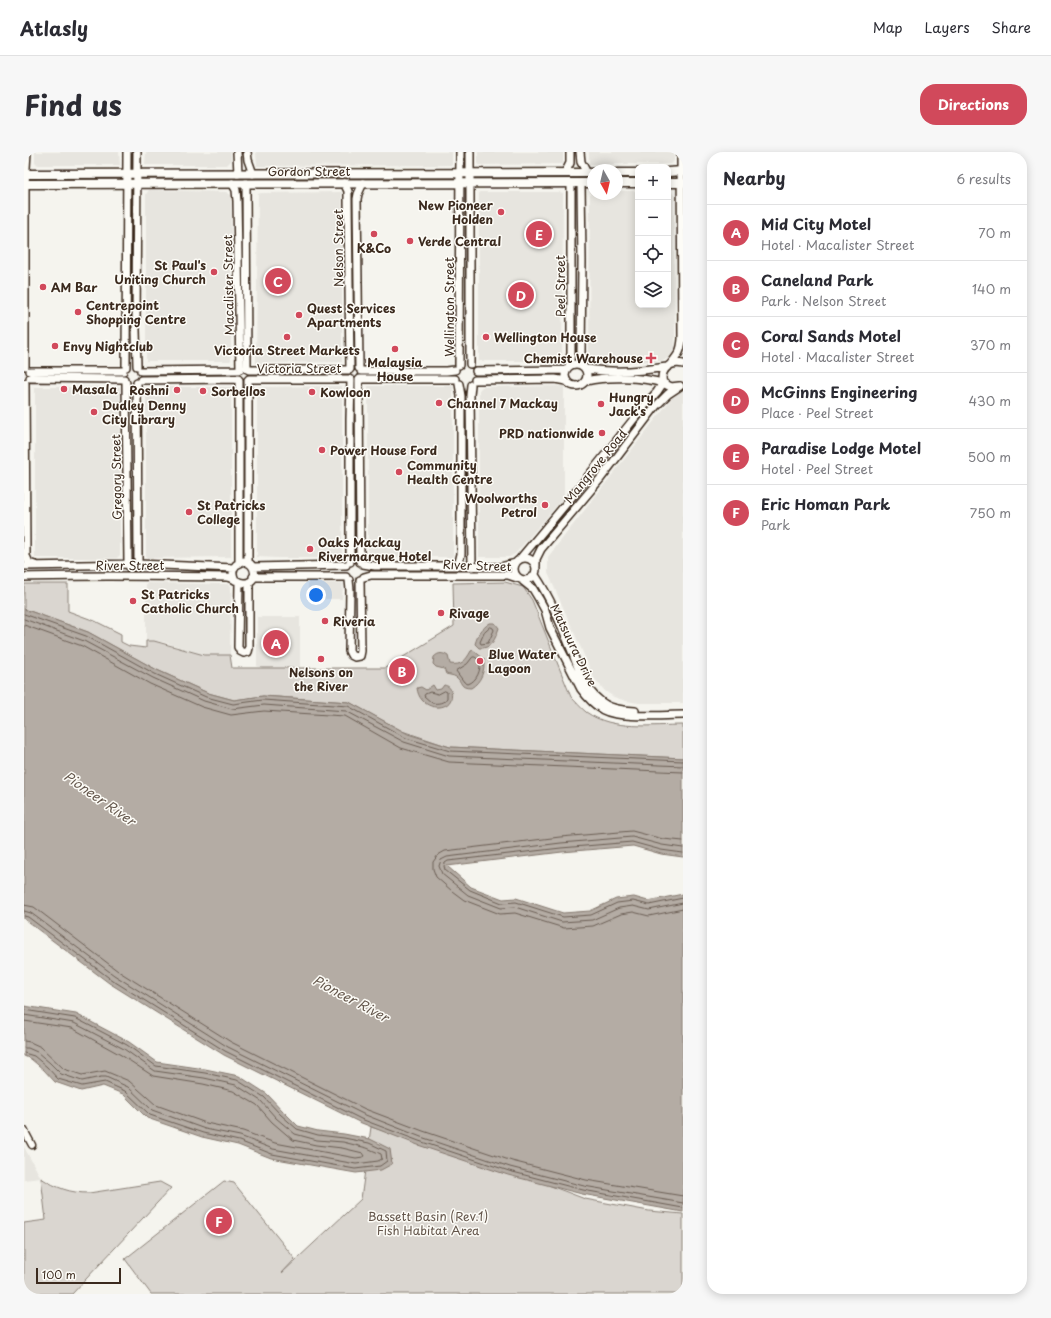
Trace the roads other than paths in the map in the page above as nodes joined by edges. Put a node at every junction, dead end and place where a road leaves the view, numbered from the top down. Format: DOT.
graph roads {
  1 [pos="27,152"];
  2 [pos="127,152"];
  3 [pos="137,152"];
  4 [pos="460,152"];
  5 [pos="470,152"];
  6 [pos="570,152"];
  7 [pos="580,152"];
  8 [pos="681,152"];
  9 [pos="237,153"];
  10 [pos="247,153"];
  11 [pos="587,169"];
  12 [pos="682,171"];
  13 [pos="671,172"];
  14 [pos="552,173"];
  15 [pos="565,173"];
  16 [pos="587,173"];
  17 [pos="623,173"];
  18 [pos="635,173"];
  19 [pos="25,174"];
  20 [pos="127,174"];
  21 [pos="137,174"];
  22 [pos="206,174"];
  23 [pos="238,174"];
  24 [pos="253,174"];
  25 [pos="460,174"];
  26 [pos="470,174"];
  27 [pos="138,183"];
  28 [pos="232,183"];
  29 [pos="246,183"];
  30 [pos="286,183"];
  31 [pos="344,183"];
  32 [pos="460,183"];
  33 [pos="470,183"];
  34 [pos="571,183"];
  35 [pos="581,183"];
  36 [pos="587,183"];
  37 [pos="623,183"];
  38 [pos="635,183"];
  39 [pos="671,183"];
  40 [pos="682,183"];
  41 [pos="25,184"];
  42 [pos="127,184"];
  43 [pos="363,184"];
  44 [pos="348,199"];
  45 [pos="357,199"];
  46 [pos="237,201"];
  47 [pos="246,201"];
  48 [pos="470,364"];
  49 [pos="683,364"];
  50 [pos="668,366"];
  51 [pos="584,367"];
  52 [pos="457,368"];
  53 [pos="568,368"];
  54 [pos="125,369"];
  55 [pos="139,369"];
  56 [pos="349,369"];
  57 [pos="244,370"];
  58 [pos="360,370"];
  59 [pos="476,372"];
  60 [pos="27,375"];
  61 [pos="239,379"];
  62 [pos="360,379"];
  63 [pos="248,380"];
  64 [pos="350,380"];
  65 [pos="566,380"];
  66 [pos="125,381"];
  67 [pos="586,381"];
  68 [pos="139,382"];
  69 [pos="457,382"];
  70 [pos="473,382"];
  71 [pos="663,383"];
  72 [pos="681,385"];
  73 [pos="25,420"];
  74 [pos="25,440"];
  75 [pos="25,469"];
  76 [pos="25,506"];
  77 [pos="138,547"];
  78 [pos="128,548"];
  79 [pos="517,561"];
  80 [pos="362,563"];
  81 [pos="128,564"];
  82 [pos="138,564"];
  83 [pos="348,564"];
  84 [pos="236,565"];
  85 [pos="251,565"];
  86 [pos="24,566"];
  87 [pos="38,566"];
  88 [pos="458,566"];
  89 [pos="536,566"];
  90 [pos="472,567"];
  91 [pos="132,575"];
  92 [pos="535,575"];
  93 [pos="24,577"];
  94 [pos="347,578"];
  95 [pos="251,579"];
  96 [pos="362,579"];
  97 [pos="520,579"];
  98 [pos="237,581"];
  99 [pos="238,615"];
  100 [pos="248,616"];
  101 [pos="683,711"];
  102 [pos="683,715"];
  103 [pos="24,1130"];
  104 [pos="32,1145"];
  1 -- 19 [label="street"];
  2 -- 20 [label="street"];
  3 -- 21 [label="street"];
  4 -- 25 [label="street, Wellington Street"];
  5 -- 26 [label="street, Wellington Street"];
  6 -- 15 [label="street"];
  7 -- 11 [label="street"];
  8 -- 12 [label="street"];
  9 -- 10 [label="street"];
  9 -- 23 [label="street"];
  10 -- 24 [label="street"];
  12 -- 13 [label="main road"];
  12 -- 40 [label="street"];
  14 -- 15 [label="main road, Gordon Street"];
  14 -- 26 [label="main road, Gordon Street"];
  14 -- 35 [label="main road"];
  15 -- 16 [label="main road, Gordon Street"];
  17 -- 18 [label="main road"];
  19 -- 20 [label="main road, Gordon Street"];
  19 -- 41 [label="street"];
  20 -- 21 [label="main road, Gordon Street"];
  20 -- 42 [label="street"];
  21 -- 22 [label="main road, Gordon Street"];
  21 -- 27 [label="street"];
  22 -- 23 [label="main road, Gordon Street"];
  22 -- 29 [label="main road"];
  23 -- 24 [label="main road, Gordon Street"];
  23 -- 30 [label="main road"];
  24 -- 25 [label="main road, Gordon Street"];
  25 -- 26 [label="main road, Gordon Street"];
  25 -- 32 [label="street, Wellington Street"];
  26 -- 33 [label="street, Wellington Street"];
  27 -- 28 [label="main road, Gordon Street"];
  27 -- 42 [label="main road, Gordon Street"];
  27 -- 55 [label="street"];
  28 -- 29 [label="main road, Gordon Street"];
  28 -- 46 [label="street, Macalister Street"];
  29 -- 30 [label="main road, Gordon Street"];
  29 -- 47 [label="street, Macalister Street"];
  30 -- 31 [label="main road, Gordon Street"];
  31 -- 43 [label="main road, Gordon Street"];
  31 -- 44 [label="street, Nelson Street"];
  32 -- 33 [label="main road, Gordon Street"];
  32 -- 43 [label="main road, Gordon Street"];
  32 -- 52 [label="street, Wellington Street"];
  33 -- 34 [label="main road, Gordon Street"];
  33 -- 48 [label="street, Wellington Street"];
  34 -- 35 [label="main road, Gordon Street"];
  34 -- 53 [label="street, Peel Street"];
  35 -- 36 [label="main road, Gordon Street"];
  35 -- 51 [label="street, Peel Street"];
  37 -- 38 [label="main road"];
  39 -- 40 [label="main road"];
  40 -- 50 [label="street"];
  41 -- 42 [label="main road, Gordon Street"];
  41 -- 60 [label="street"];
  42 -- 54 [label="street"];
  43 -- 45 [label="street, Nelson Street"];
  44 -- 45 [label="street, Nelson Street"];
  44 -- 56 [label="street, Nelson Street"];
  45 -- 58 [label="street, Nelson Street"];
  46 -- 47 [label="street"];
  46 -- 57 [label="street, Macalister Street"];
  47 -- 57 [label="street, Macalister Street"];
  48 -- 52 [label="street"];
  48 -- 59 [label="street"];
  49 -- 50 [label="street"];
  50 -- 51 [label="street"];
  50 -- 71 [label="street"];
  51 -- 53 [label="street"];
  51 -- 67 [label="street"];
  52 -- 58 [label="street"];
  52 -- 69 [label="street"];
  53 -- 59 [label="street"];
  53 -- 65 [label="street"];
  54 -- 55 [label="street"];
  54 -- 60 [label="street"];
  54 -- 66 [label="street"];
  55 -- 57 [label="street, Victoria Street"];
  55 -- 68 [label="street"];
  56 -- 57 [label="street, Victoria Street"];
  56 -- 58 [label="street"];
  56 -- 64 [label="street"];
  57 -- 61 [label="street"];
  57 -- 63 [label="street"];
  58 -- 62 [label="street"];
  59 -- 70 [label="street"];
  60 -- 66 [label="street"];
  60 -- 73 [label="street"];
  61 -- 63 [label="street"];
  61 -- 68 [label="street"];
  61 -- 84 [label="street"];
  62 -- 64 [label="street"];
  62 -- 69 [label="street"];
  62 -- 80 [label="street"];
  63 -- 64 [label="street, Victoria Street"];
  63 -- 85 [label="street"];
  64 -- 83 [label="street"];
  65 -- 67 [label="street"];
  65 -- 70 [label="street"];
  66 -- 68 [label="street"];
  66 -- 78 [label="street, Gregory Street"];
  67 -- 71 [label="street"];
  68 -- 77 [label="street, Gregory Street"];
  69 -- 70 [label="street"];
  69 -- 88 [label="street"];
  70 -- 90 [label="street"];
  71 -- 72 [label="street"];
  71 -- 79 [label="street, Mangrove Road"];
  72 -- 89 [label="street, Mangrove Road"];
  73 -- 74 [label="street"];
  74 -- 75 [label="street"];
  75 -- 76 [label="street"];
  76 -- 87 [label="street"];
  77 -- 78 [label="street"];
  77 -- 82 [label="street, Gregory Street"];
  78 -- 81 [label="street, Gregory Street"];
  79 -- 89 [label="street"];
  79 -- 90 [label="street, River Street"];
  79 -- 97 [label="street"];
  80 -- 83 [label="street"];
  80 -- 88 [label="street, River Street"];
  80 -- 96 [label="street"];
  81 -- 82 [label="street, River Street"];
  81 -- 87 [label="street, River Street"];
  81 -- 91 [label="street, Gregory Street"];
  82 -- 84 [label="street, River Street"];
  82 -- 91 [label="street, Gregory Street"];
  83 -- 85 [label="street"];
  83 -- 94 [label="street"];
  84 -- 85 [label="street"];
  84 -- 98 [label="street"];
  85 -- 95 [label="street"];
  86 -- 87 [label="street, River Street"];
  88 -- 90 [label="street, River Street"];
  89 -- 92 [label="street"];
  91 -- 93 [label="street, River Street"];
  91 -- 98 [label="street, River Street"];
  92 -- 97 [label="street"];
  92 -- 101 [label="street, Matsuura Drive"];
  94 -- 95 [label="street"];
  94 -- 96 [label="street"];
  94 -- 96 [label="street"];
  95 -- 98 [label="street"];
  95 -- 100 [label="street"];
  96 -- 97 [label="street, River Street"];
  97 -- 102 [label="street, Matsuura Drive"];
  98 -- 99 [label="street"];
  99 -- 100 [label="street"];
  99 -- 100 [label="street"];
  103 -- 104 [label="street"];
}
